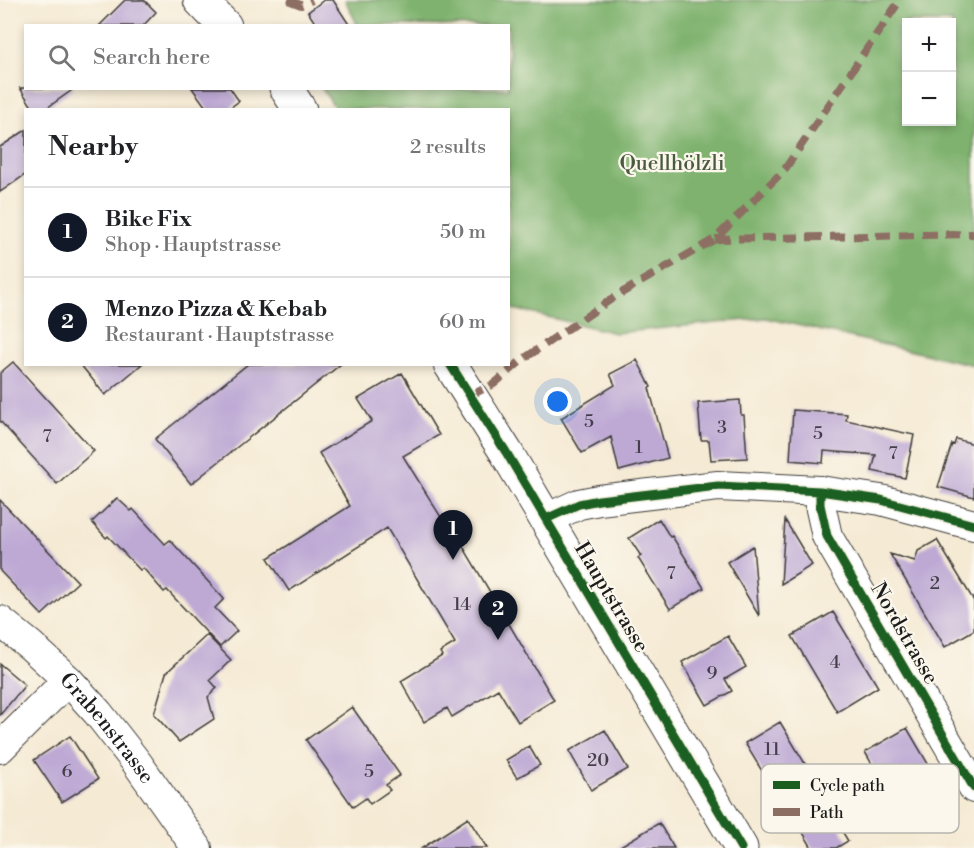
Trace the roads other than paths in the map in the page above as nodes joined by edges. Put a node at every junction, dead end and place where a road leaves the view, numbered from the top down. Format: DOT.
graph roads {
  1 [pos="200,0"];
  2 [pos="228,0"];
  3 [pos="223,24"];
  4 [pos="246,24"];
  5 [pos="287,90"];
  6 [pos="299,108"];
  7 [pos="451,366"];
  8 [pos="820,491"];
  9 [pos="546,519"];
  10 [pos="974,525"];
  11 [pos="0,621"];
  12 [pos="68,680"];
  13 [pos="0,748"];
  14 [pos="974,788"];
  15 [pos="196,848"];
  16 [pos="741,848"];
  1 -- 3 [label="main road"];
  2 -- 4 [label="main road"];
  5 -- 6 [label="main road"];
  7 -- 9 [label="main road, Hauptstrasse"];
  8 -- 9 [label="street"];
  8 -- 10 [label="street"];
  8 -- 14 [label="street, Nordstrasse"];
  9 -- 16 [label="main road, Hauptstrasse"];
  11 -- 12 [label="street, Grabenstrasse"];
  12 -- 13 [label="street"];
  12 -- 15 [label="street, Grabenstrasse"];
}
